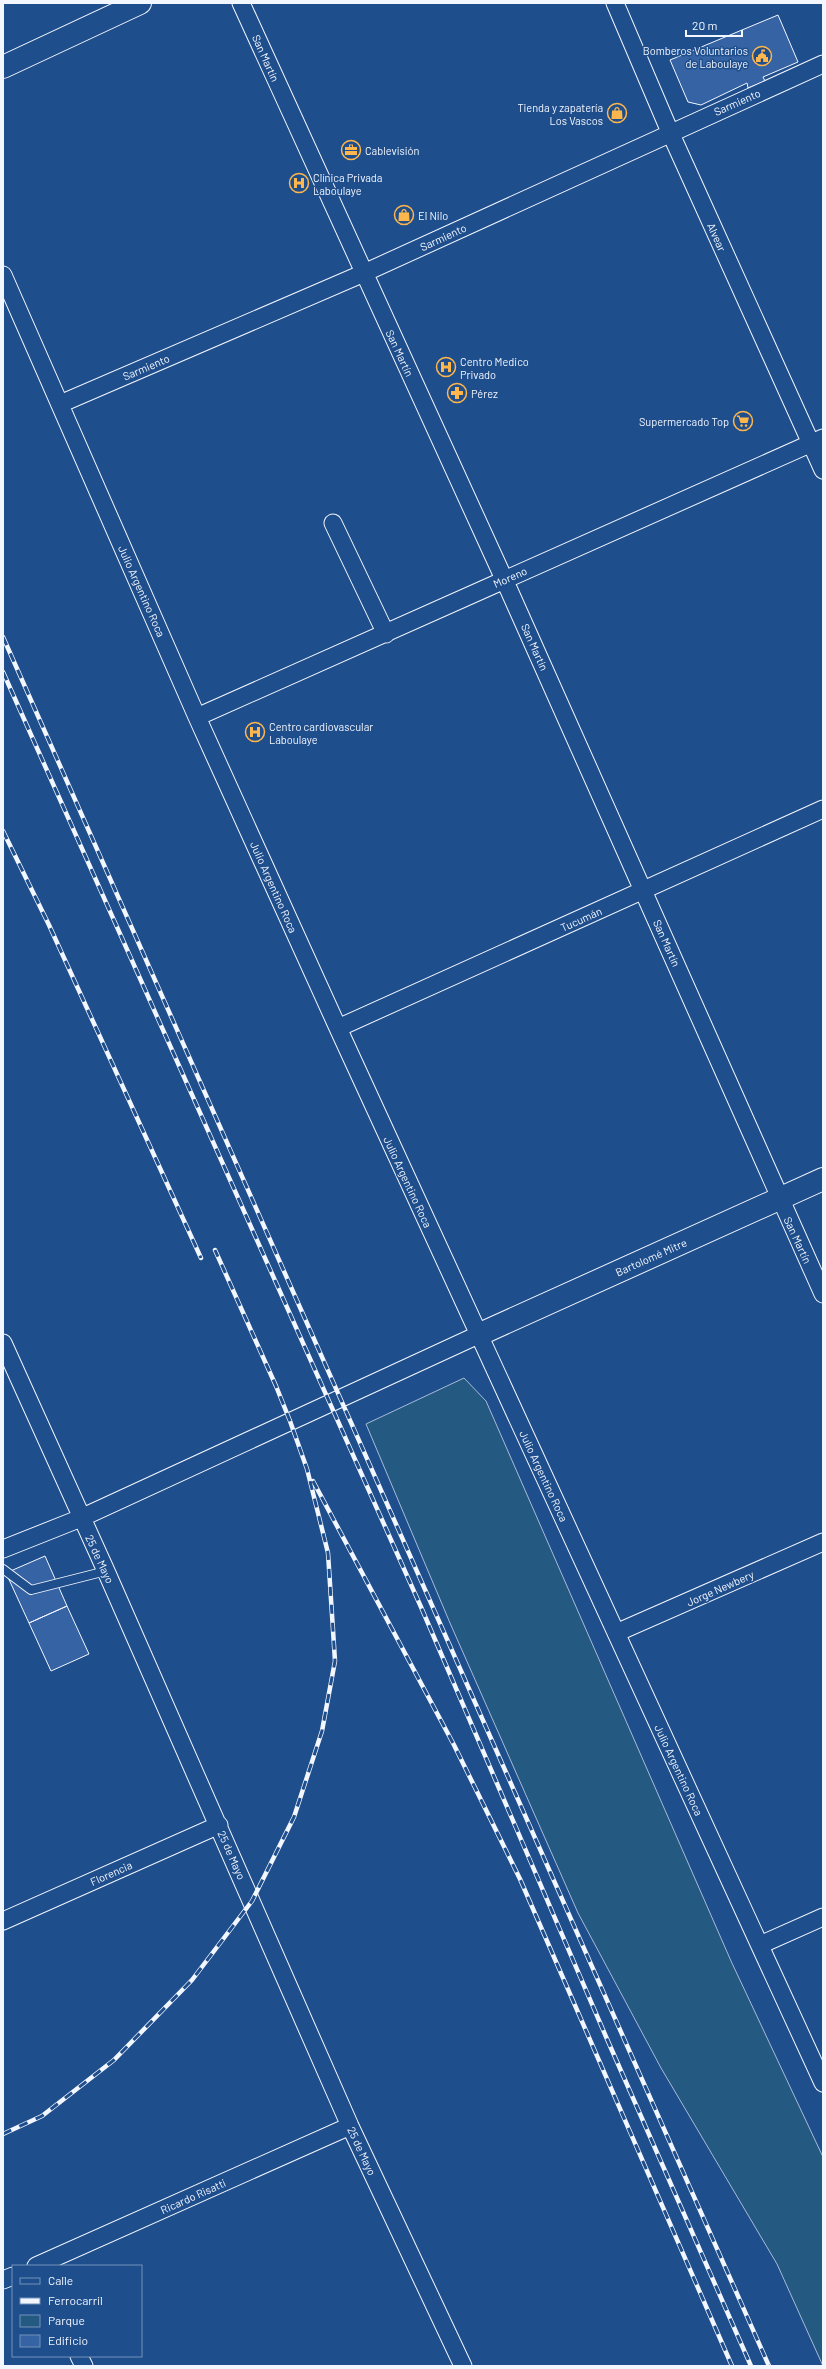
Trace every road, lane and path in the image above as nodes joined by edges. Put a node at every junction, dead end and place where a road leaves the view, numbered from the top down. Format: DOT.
graph roads {
  1 [pos="140,3"];
  2 [pos="241,3"];
  3 [pos="615,3"];
  4 [pos="823,64"];
  5 [pos="3,68"];
  6 [pos="670,132"];
  7 [pos="364,273"];
  8 [pos="3,275"];
  9 [pos="60,404"];
  10 [pos="817,441"];
  11 [pos="823,470"];
  12 [pos="334,523"];
  13 [pos="504,579"];
  14 [pos="386,634"];
  15 [pos="198,717"];
  16 [pos="823,809"];
  17 [pos="644,891"];
  18 [pos="338,1028"];
  19 [pos="823,1179"];
  20 [pos="779,1199"];
  21 [pos="823,1294"];
  22 [pos="478,1335"];
  23 [pos="3,1343"];
  24 [pos="81,1518"];
  25 [pos="823,1542"];
  26 [pos="3,1549"];
  27 [pos="3,1569"];
  28 [pos="106,1571"];
  29 [pos="616,1633"];
  30 [pos="219,1825"];
  31 [pos="823,1917"];
  32 [pos="3,1921"];
  33 [pos="760,1945"];
  34 [pos="823,2083"];
  35 [pos="350,2126"];
  36 [pos="39,2265"];
  37 [pos="80,2357"];
  38 [pos="84,2366"];
  39 [pos="463,2366"];
  1 -- 5 [label="main road"];
  2 -- 7 [label="street, San Martín"];
  3 -- 6 [label="street, Alvear"];
  4 -- 6 [label="street, Sarmiento"];
  6 -- 7 [label="street, Sarmiento"];
  6 -- 10 [label="street, Alvear"];
  7 -- 9 [label="street, Sarmiento"];
  7 -- 13 [label="street, San Martín"];
  8 -- 9 [label="street, Julio Argentino Roca"];
  9 -- 15 [label="street, Julio Argentino Roca"];
  10 -- 11 [label="street, Alvear"];
  10 -- 13 [label="street, Moreno"];
  12 -- 14 [label="street"];
  13 -- 14 [label="street, Moreno"];
  13 -- 17 [label="street, San Martín"];
  14 -- 15 [label="street, Moreno"];
  15 -- 18 [label="street, Julio Argentino Roca"];
  16 -- 17 [label="street, Tucumán"];
  17 -- 18 [label="street, Tucumán"];
  17 -- 20 [label="street, San Martín"];
  18 -- 22 [label="street, Julio Argentino Roca"];
  19 -- 20 [label="main road, Bartolomé Mitre"];
  20 -- 21 [label="street, San Martín"];
  20 -- 22 [label="main road, Bartolomé Mitre"];
  22 -- 24 [label="street"];
  22 -- 29 [label="street, Julio Argentino Roca"];
  23 -- 24 [label="street, 25 de Mayo"];
  24 -- 26 [label="street"];
  24 -- 28 [label="street, 25 de Mayo"];
  25 -- 29 [label="street, Jorge Newbery"];
  27 -- 28 [label="lane"];
  28 -- 30 [label="street, 25 de Mayo"];
  29 -- 33 [label="street, Julio Argentino Roca"];
  30 -- 32 [label="street, Florencia"];
  30 -- 35 [label="street, 25 de Mayo"];
  31 -- 33 [label="street"];
  33 -- 34 [label="street, Julio Argentino Roca"];
  35 -- 36 [label="street, Ricardo Risatti"];
  35 -- 39 [label="street, 25 de Mayo"];
  37 -- 38 [label="street"];
}
